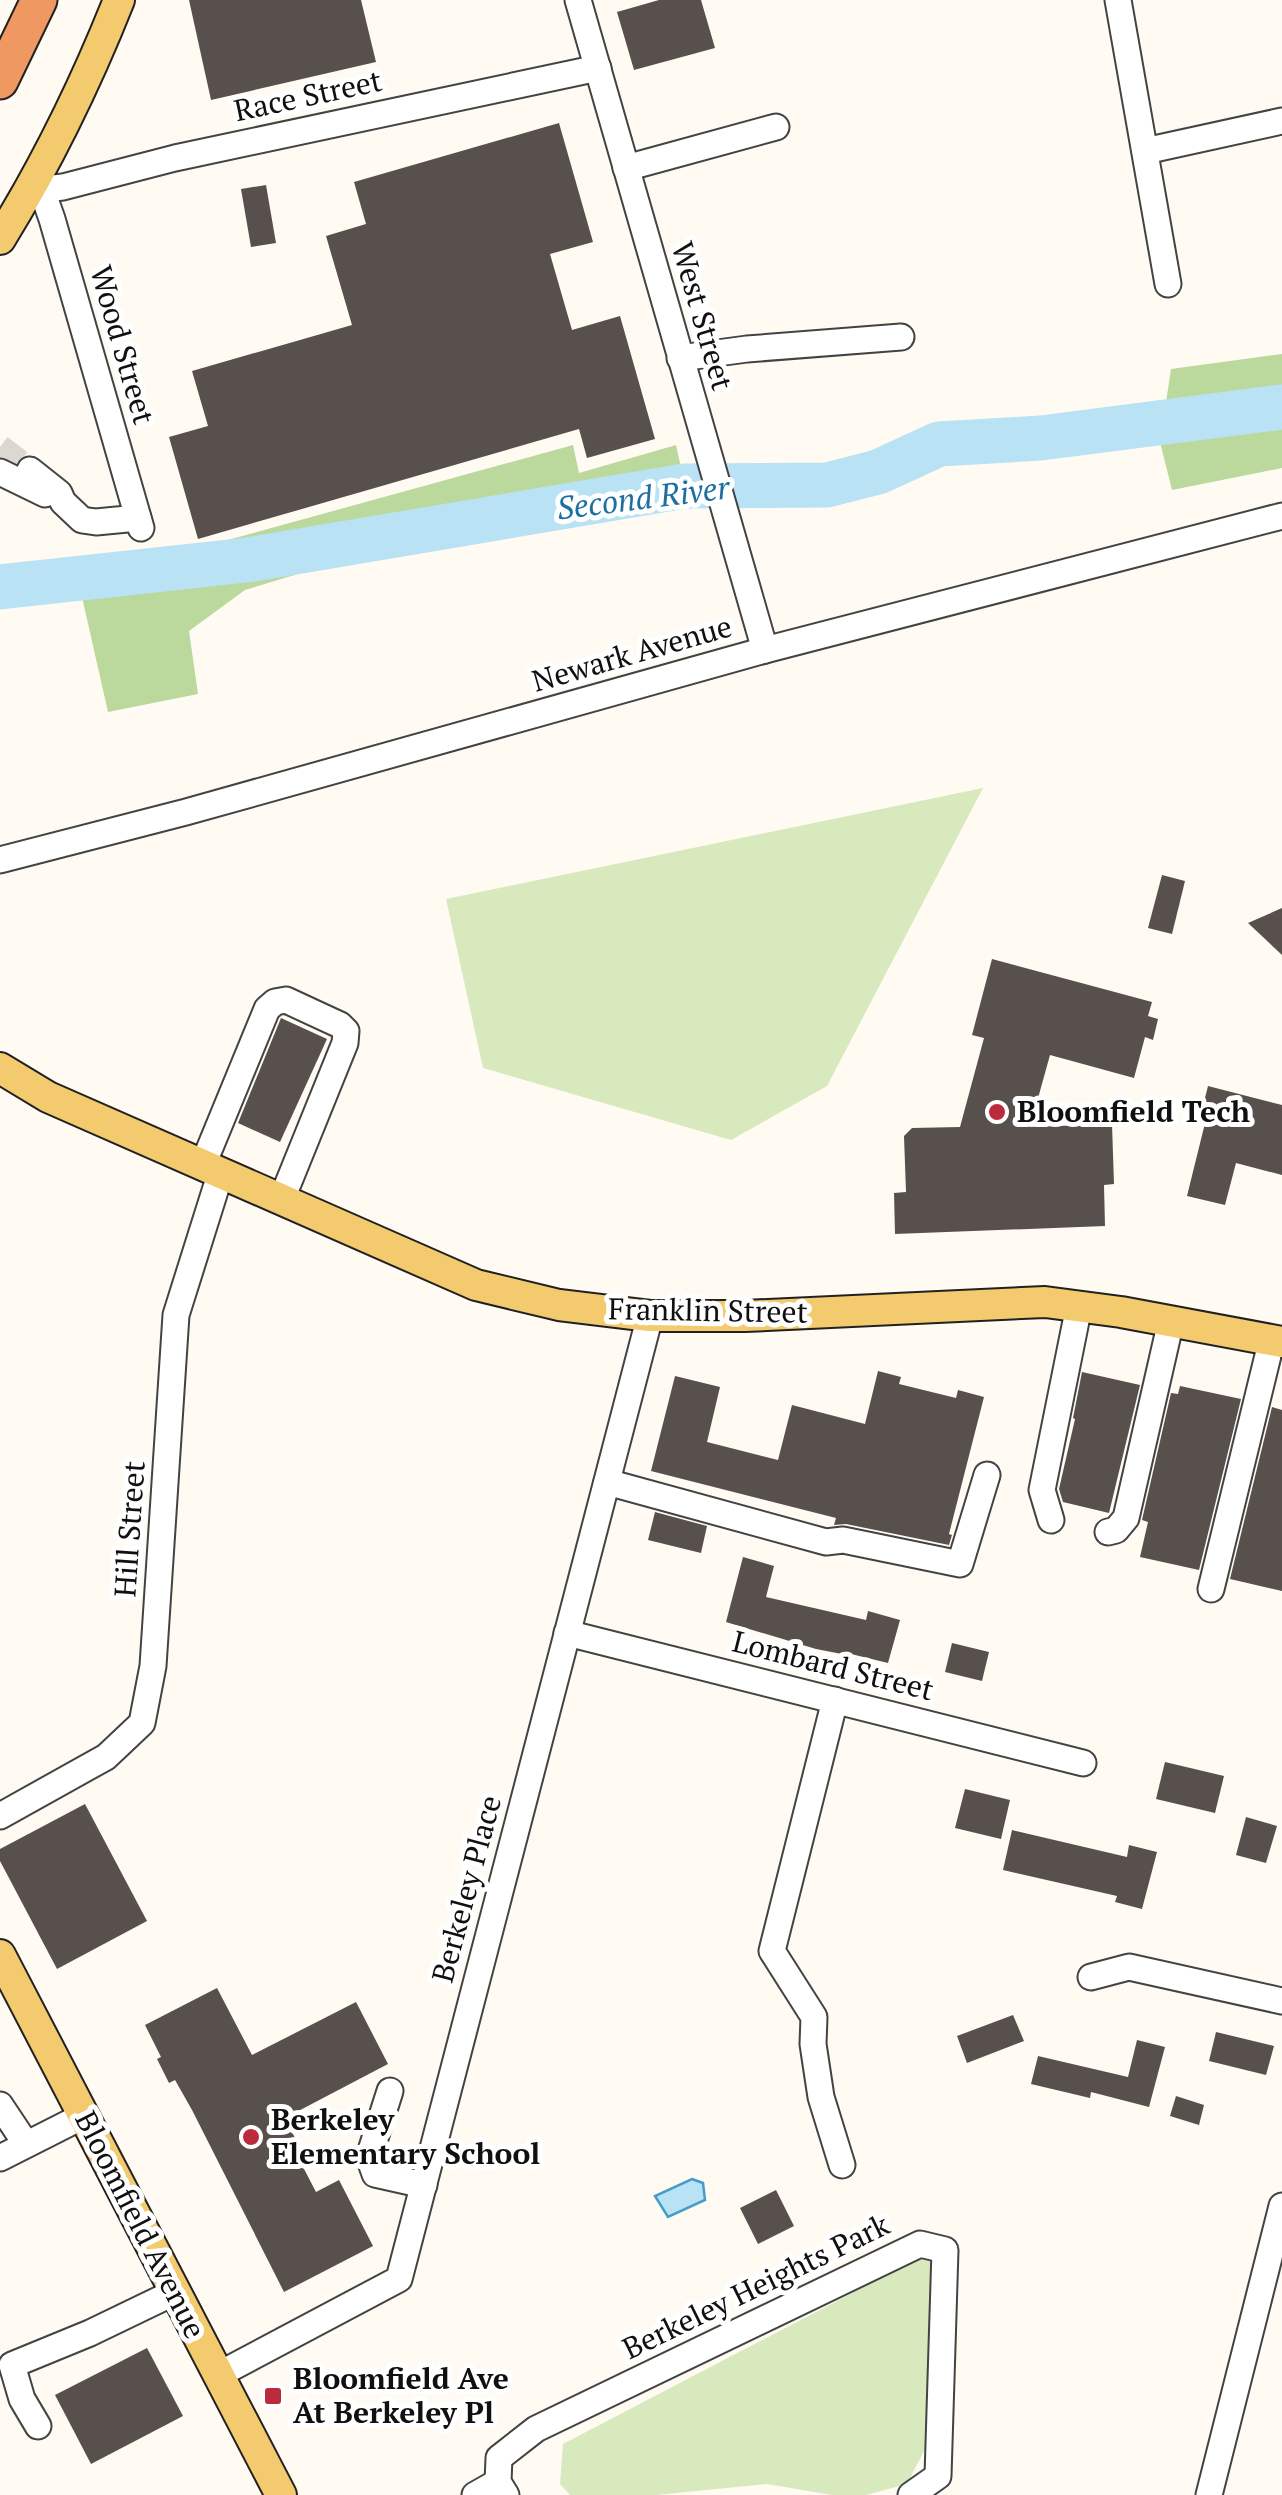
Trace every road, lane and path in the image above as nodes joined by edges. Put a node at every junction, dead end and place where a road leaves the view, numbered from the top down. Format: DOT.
graph roads {
  1 [pos="38,0"];
  2 [pos="119,0"];
  3 [pos="578,0"];
  4 [pos="1118,0"];
  5 [pos="598,68"];
  6 [pos="0,81"];
  7 [pos="1282,121"];
  8 [pos="776,127"];
  9 [pos="1144,151"];
  10 [pos="626,168"];
  11 [pos="32,186"];
  12 [pos="0,239"];
  13 [pos="1168,284"];
  14 [pos="901,337"];
  15 [pos="680,358"];
  16 [pos="30,470"];
  17 [pos="0,472"];
  18 [pos="63,502"];
  19 [pos="1282,516"];
  20 [pos="765,650"];
  21 [pos="0,860"];
  22 [pos="0,1068"];
  23 [pos="211,1170"];
  24 [pos="280,1200"];
  25 [pos="1079,1306"];
  26 [pos="650,1316"];
  27 [pos="1172,1320"];
  28 [pos="1277,1340"];
  29 [pos="987,1475"];
  30 [pos="607,1482"];
  31 [pos="1051,1520"];
  32 [pos="1108,1532"];
  33 [pos="1211,1589"];
  34 [pos="567,1633"];
  35 [pos="835,1700"];
  36 [pos="1083,1762"];
  37 [pos="0,1816"];
  38 [pos="0,1955"];
  39 [pos="1091,1977"];
  40 [pos="1282,2001"];
  41 [pos="390,2091"];
  42 [pos="0,2105"];
  43 [pos="83,2116"];
  44 [pos="26,2144"];
  45 [pos="0,2158"];
  46 [pos="842,2165"];
  47 [pos="424,2184"];
  48 [pos="1282,2206"];
  49 [pos="175,2292"];
  50 [pos="218,2375"];
  51 [pos="38,2426"];
  52 [pos="502,2489"];
  53 [pos="280,2495"];
  54 [pos="476,2495"];
  55 [pos="912,2495"];
  56 [pos="1209,2495"];
  1 -- 6 [label="highway"];
  2 -- 11 [label="main road"];
  3 -- 5 [label="street, West Street"];
  4 -- 9 [label="street"];
  5 -- 10 [label="street, West Street"];
  5 -- 11 [label="street, Race Street"];
  7 -- 9 [label="street"];
  8 -- 10 [label="street"];
  9 -- 13 [label="street"];
  10 -- 15 [label="street, West Street"];
  11 -- 12 [label="main road"];
  11 -- 18 [label="street, Wood Street"];
  14 -- 15 [label="street"];
  15 -- 20 [label="street, West Street"];
  16 -- 18 [label="street"];
  17 -- 18 [label="street"];
  19 -- 20 [label="street, Newark Avenue"];
  20 -- 21 [label="street, Newark Avenue"];
  22 -- 23 [label="main road, Franklin Street"];
  23 -- 24 [label="main road, Franklin Street"];
  23 -- 24 [label="street, Hill Street"];
  23 -- 37 [label="street, Hill Street"];
  24 -- 26 [label="main road, Franklin Street"];
  25 -- 26 [label="main road, Franklin Street"];
  25 -- 27 [label="main road, Franklin Street"];
  25 -- 31 [label="street"];
  26 -- 30 [label="street, Berkeley Place"];
  27 -- 28 [label="main road, Franklin Street"];
  27 -- 32 [label="street"];
  28 -- 33 [label="street"];
  29 -- 30 [label="street"];
  30 -- 34 [label="street, Berkeley Place"];
  34 -- 35 [label="street, Lombard Street"];
  34 -- 47 [label="street, Berkeley Place"];
  35 -- 36 [label="street, Lombard Street"];
  35 -- 46 [label="street"];
  38 -- 43 [label="main road, Bloomfield Avenue"];
  39 -- 40 [label="street"];
  41 -- 47 [label="street"];
  42 -- 44 [label="street"];
  43 -- 44 [label="street"];
  43 -- 49 [label="main road, Bloomfield Avenue"];
  44 -- 45 [label="street"];
  47 -- 50 [label="street, Berkeley Place"];
  48 -- 56 [label="street"];
  49 -- 50 [label="main road, Bloomfield Avenue"];
  49 -- 51 [label="street"];
  50 -- 53 [label="main road, Bloomfield Avenue"];
  52 -- 54 [label="street, Berkeley Heights Park"];
  52 -- 55 [label="street, Berkeley Heights Park"];
}
